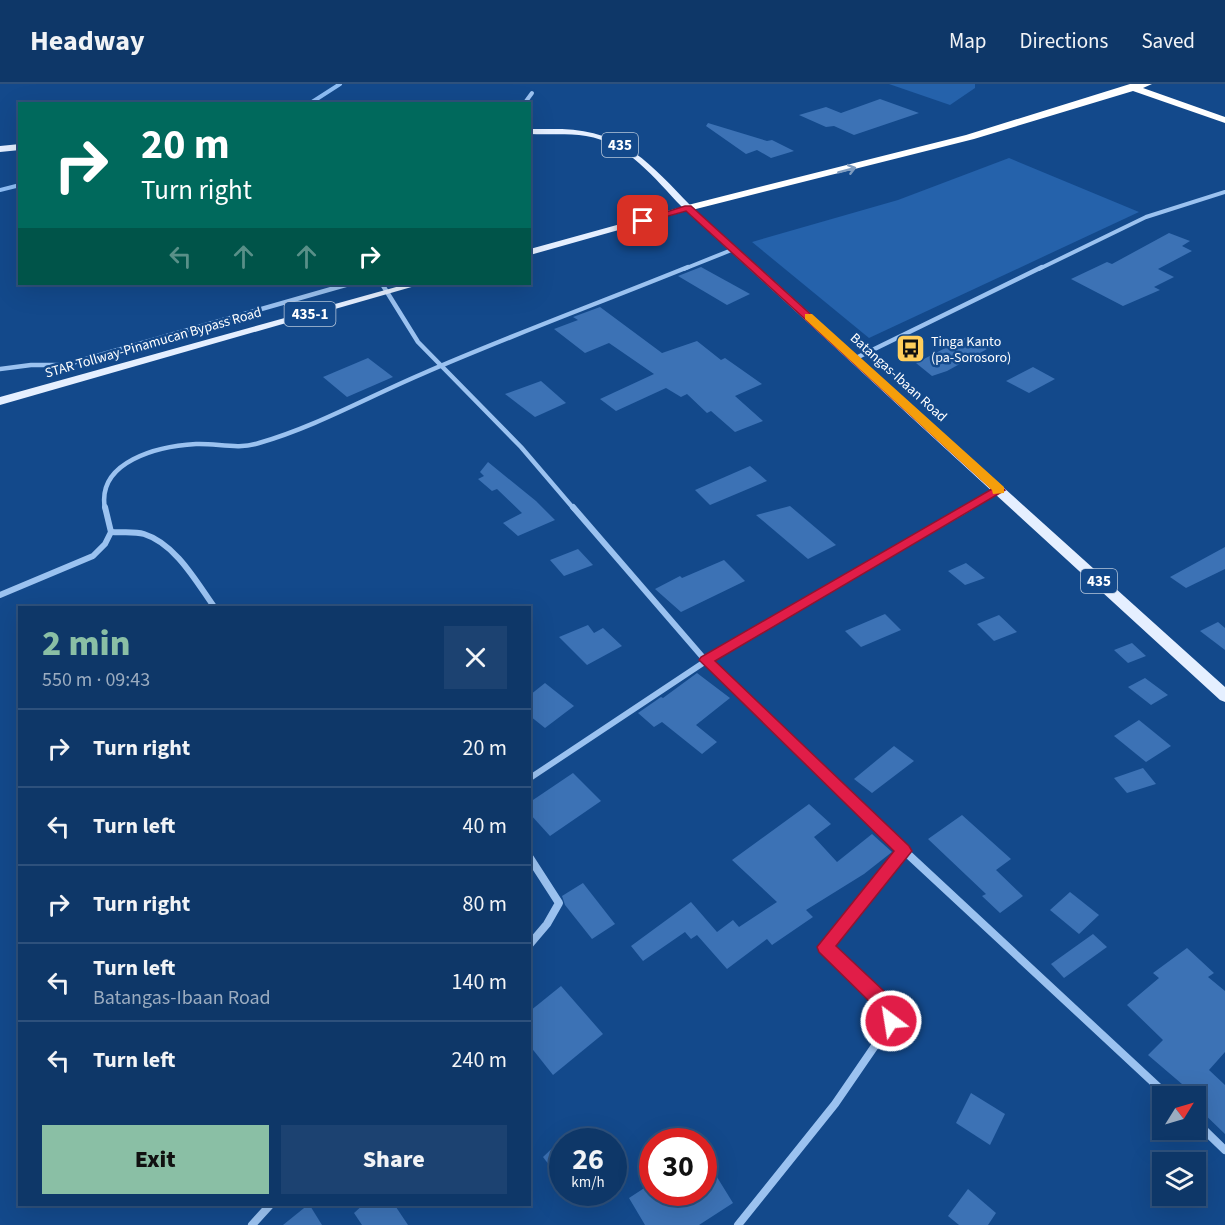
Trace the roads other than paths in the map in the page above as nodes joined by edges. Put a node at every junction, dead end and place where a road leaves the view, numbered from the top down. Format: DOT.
graph roads {
  1 [pos="1115,84"];
  2 [pos="1123,84"];
  3 [pos="1139,84"];
  4 [pos="1147,84"];
  5 [pos="532,93"];
  6 [pos="525,102"];
  7 [pos="1225,114"];
  8 [pos="1225,120"];
  9 [pos="531,132"];
  10 [pos="18,147"];
  11 [pos="0,149"];
  12 [pos="1225,192"];
  13 [pos="688,208"];
  14 [pos="734,249"];
  15 [pos="531,252"];
  16 [pos="345,285"];
  17 [pos="409,285"];
  18 [pos="384,288"];
  19 [pos="854,358"];
  20 [pos="441,366"];
  21 [pos="0,369"];
  22 [pos="0,401"];
  23 [pos="1000,490"];
  24 [pos="111,532"];
  25 [pos="0,594"];
  26 [pos="214,606"];
  27 [pos="706,660"];
  28 [pos="1225,696"];
  29 [pos="531,777"];
  30 [pos="904,851"];
  31 [pos="531,860"];
  32 [pos="531,943"];
  33 [pos="1157,1086"];
  34 [pos="1206,1132"];
  35 [pos="1225,1150"];
  36 [pos="269,1206"];
  37 [pos="252,1225"];
  38 [pos="738,1225"];
  1 -- 13 [label="highway"];
  2 -- 8 [label="highway"];
  3 -- 7 [label="highway"];
  13 -- 4 [label="highway, one-way"];
  5 -- 6 [label="street"];
  9 -- 13 [label="main road, Batangas-Ibaan Road / 435"];
  10 -- 11 [label="main road"];
  12 -- 19 [label="street"];
  13 -- 14 [label="main road, Batangas-Ibaan Road / 435"];
  13 -- 15 [label="main road"];
  14 -- 19 [label="main road, Batangas-Ibaan Road / 435"];
  14 -- 20 [label="street"];
  16 -- 21 [label="street"];
  17 -- 18 [label="main road, STAR Tollway-Pinamucan Bypass Road / 435-1"];
  18 -- 20 [label="street"];
  18 -- 22 [label="main road, STAR Tollway-Pinamucan Bypass Road / 435-1"];
  19 -- 23 [label="main road, Batangas-Ibaan Road / 435"];
  20 -- 24 [label="street"];
  20 -- 27 [label="street"];
  23 -- 27 [label="street"];
  23 -- 28 [label="main road, Batangas-Ibaan Road / 435"];
  24 -- 25 [label="street"];
  24 -- 26 [label="street"];
  27 -- 29 [label="street"];
  27 -- 30 [label="street"];
  30 -- 33 [label="street"];
  30 -- 38 [label="street"];
  31 -- 32 [label="street"];
  34 -- 35 [label="street"];
  36 -- 37 [label="street"];
}
